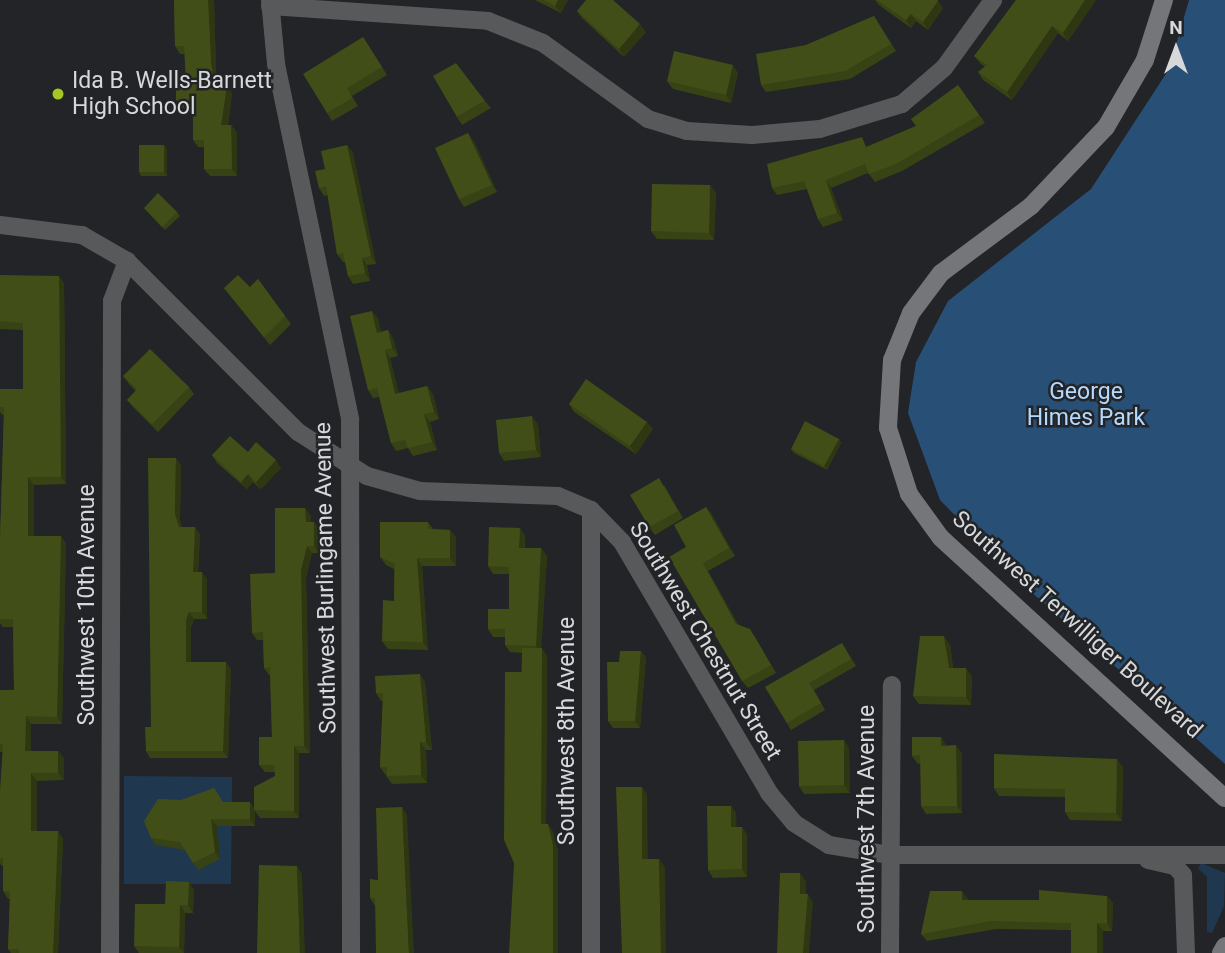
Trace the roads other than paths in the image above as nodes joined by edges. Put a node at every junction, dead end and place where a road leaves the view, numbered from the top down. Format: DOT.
graph roads {
  1 [pos="993,0"];
  2 [pos="1164,0"];
  3 [pos="270,3"];
  4 [pos="0,225"];
  5 [pos="127,261"];
  6 [pos="351,468"];
  7 [pos="591,510"];
  8 [pos="892,685"];
  9 [pos="1225,798"];
  10 [pos="890,855"];
  11 [pos="1225,855"];
  12 [pos="1127,858"];
  13 [pos="1225,946"];
  14 [pos="110,953"];
  15 [pos="351,953"];
  16 [pos="592,953"];
  17 [pos="890,953"];
  18 [pos="1186,953"];
  19 [pos="1220,953"];
  1 -- 3 [label="street"];
  2 -- 9 [label="main road, Southwest Terwilliger Boulevard"];
  3 -- 6 [label="street, Southwest Burlingame Avenue"];
  4 -- 5 [label="street, Southwest Chestnut Street"];
  5 -- 6 [label="street, Southwest Chestnut Street"];
  5 -- 14 [label="street, Southwest 10th Avenue"];
  6 -- 7 [label="street, Southwest Chestnut Street"];
  6 -- 15 [label="street, Southwest Burlingame Avenue"];
  7 -- 10 [label="street, Southwest Chestnut Street"];
  7 -- 16 [label="street, Southwest 8th Avenue"];
  8 -- 10 [label="street, Southwest 7th Avenue"];
  10 -- 12 [label="street, Southwest Chestnut Street"];
  10 -- 17 [label="street, Southwest 7th Avenue"];
  11 -- 12 [label="street, Southwest Chestnut Street"];
  12 -- 18 [label="street"];
  13 -- 19 [label="main road"];
}
